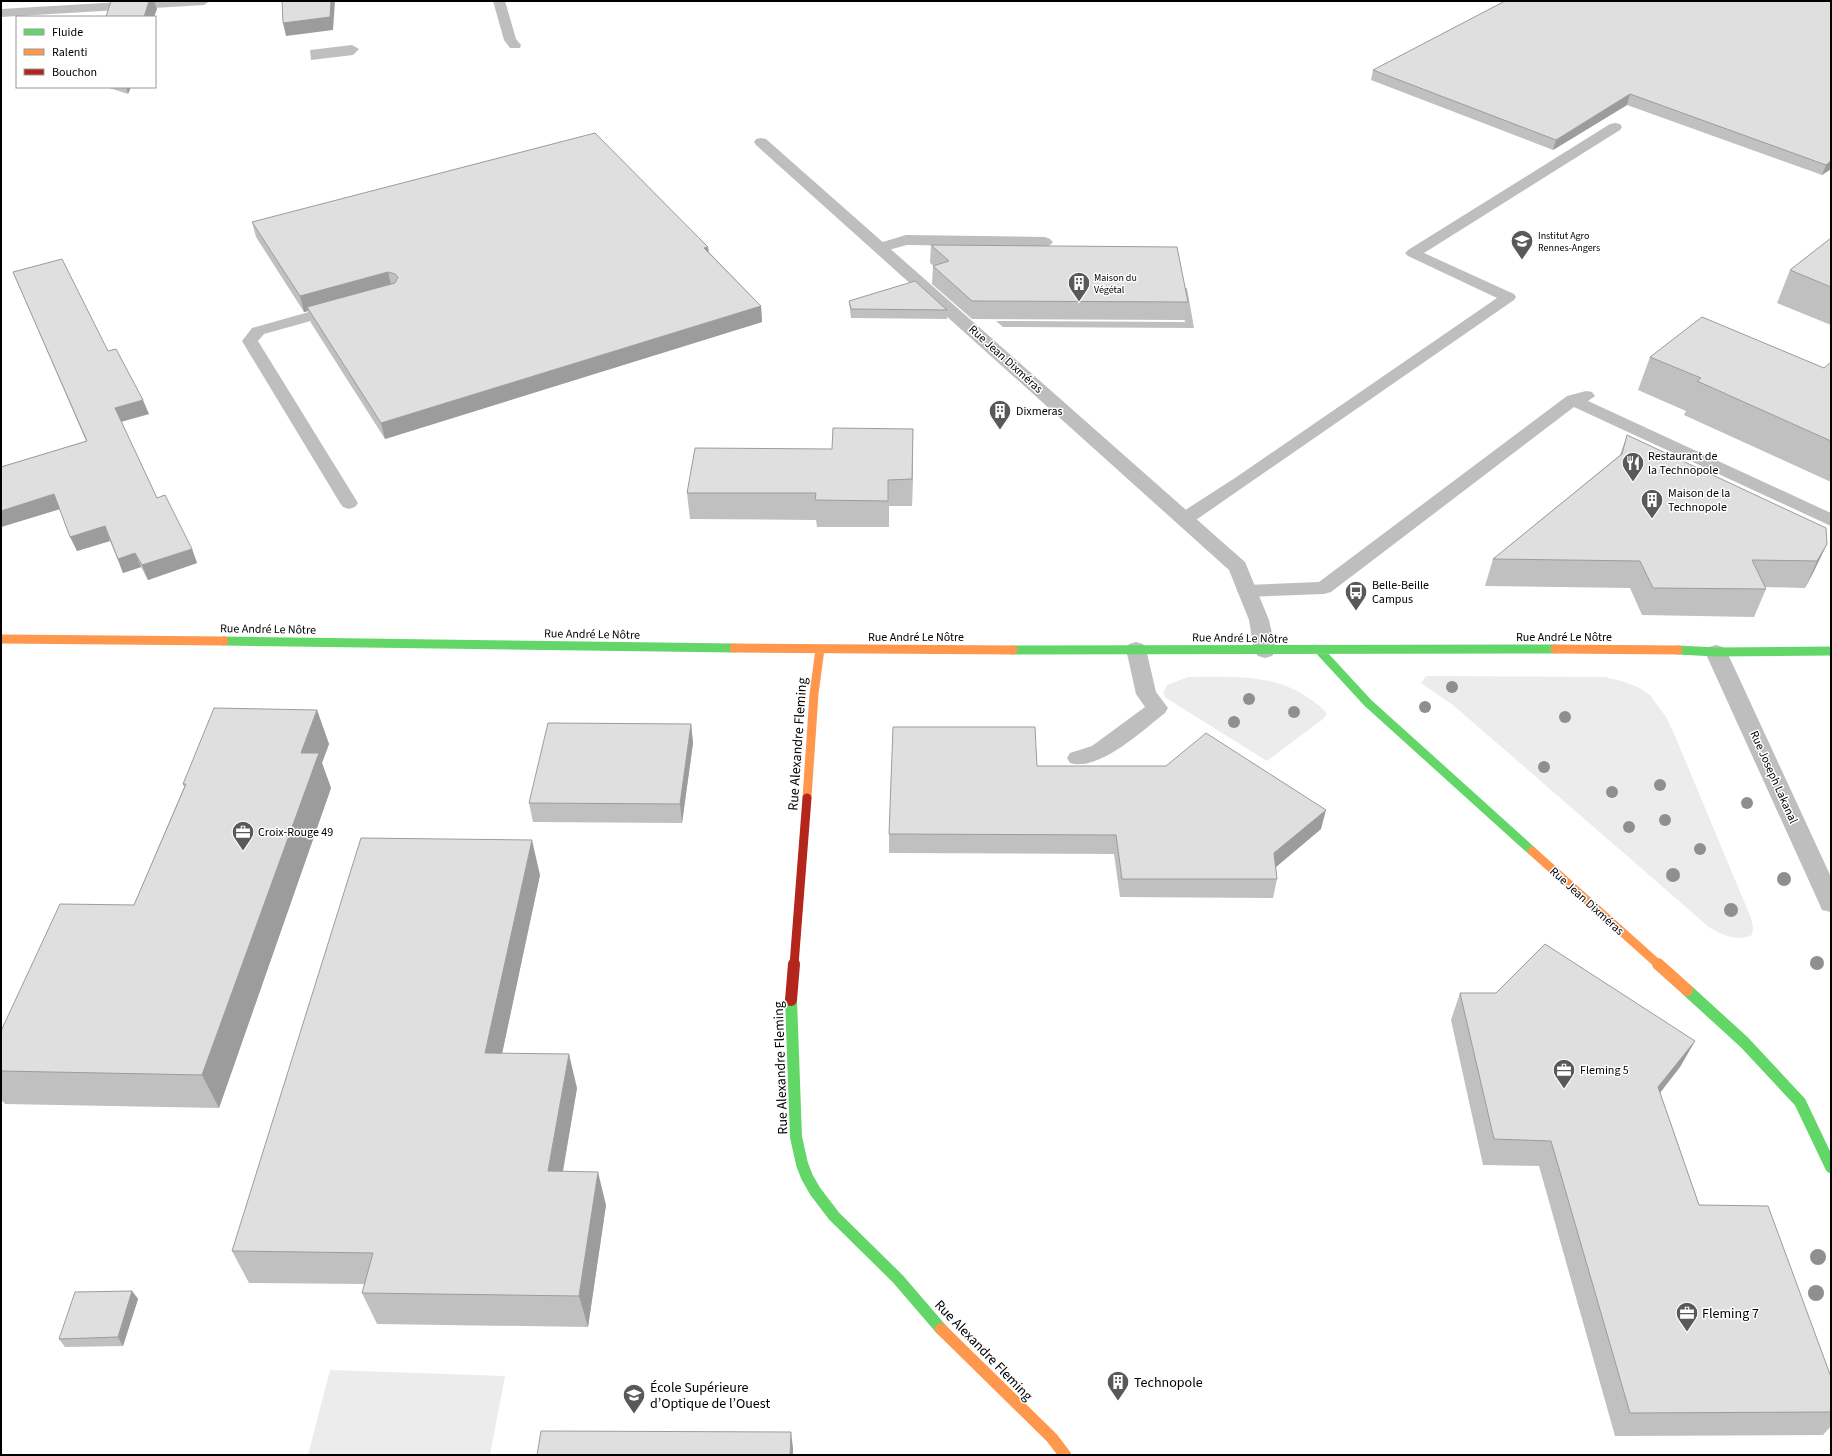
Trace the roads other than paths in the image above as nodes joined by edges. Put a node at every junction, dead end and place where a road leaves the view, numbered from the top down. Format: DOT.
graph roads {
  1 [pos="204,1"];
  2 [pos="498,1"];
  3 [pos="1,14"];
  4 [pos="515,45"];
  5 [pos="1615,127"];
  6 [pos="761,142"];
  7 [pos="1045,242"];
  8 [pos="881,247"];
  9 [pos="355,304"];
  10 [pos="348,503"];
  11 [pos="1186,518"];
  12 [pos="1831,520"];
  13 [pos="1247,591"];
  14 [pos="1,639"];
  15 [pos="820,649"];
  16 [pos="1136,649"];
  17 [pos="1265,651"];
  18 [pos="1320,651"];
  19 [pos="1831,651"];
  20 [pos="1716,652"];
  21 [pos="1078,758"];
  22 [pos="1831,904"];
  23 [pos="1831,1167"];
  24 [pos="1065,1455"];
  1 -- 3 [label="street"];
  2 -- 4 [label="lane"];
  5 -- 11 [label="lane"];
  6 -- 8 [label="street, Rue Jean Dixméras"];
  7 -- 8 [label="lane"];
  8 -- 11 [label="street, Rue Jean Dixméras"];
  9 -- 10 [label="lane"];
  11 -- 13 [label="street, Rue Jean Dixméras"];
  12 -- 13 [label="lane"];
  13 -- 17 [label="street, Rue Jean Dixméras"];
  14 -- 15 [label="street, Rue André Le Nôtre"];
  15 -- 16 [label="street, Rue André Le Nôtre"];
  15 -- 24 [label="street, Rue Alexandre Fleming"];
  16 -- 17 [label="street, Rue André Le Nôtre"];
  16 -- 21 [label="lane"];
  17 -- 18 [label="street, Rue André Le Nôtre"];
  18 -- 20 [label="street, Rue André Le Nôtre"];
  18 -- 23 [label="street, Rue Jean Dixméras"];
  19 -- 20 [label="street, Rue André Le Nôtre"];
  20 -- 22 [label="street, Rue Joseph Lakanal"];
}
